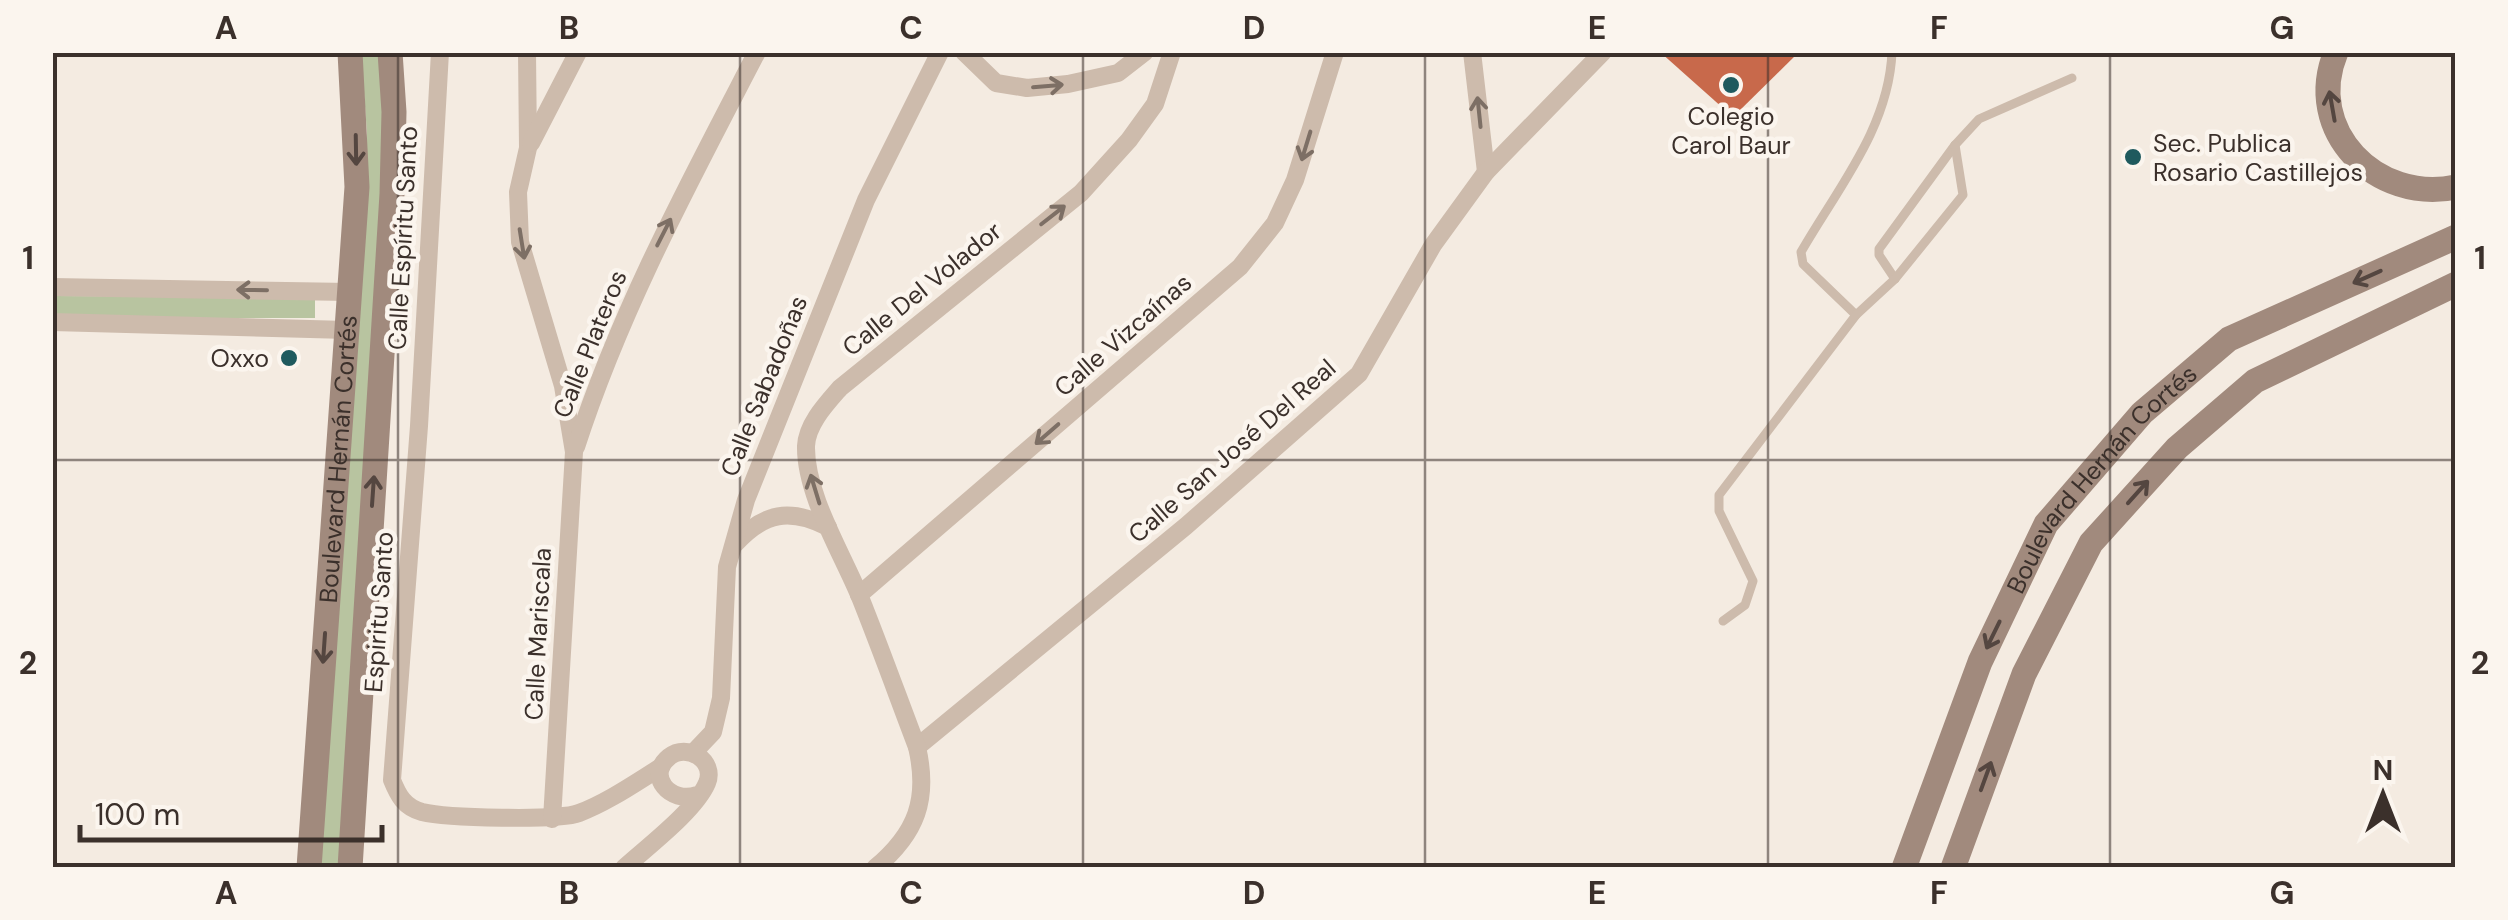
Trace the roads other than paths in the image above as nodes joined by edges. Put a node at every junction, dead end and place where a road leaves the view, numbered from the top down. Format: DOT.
graph roads {
  1 [pos="350,52"];
  2 [pos="390,52"];
  3 [pos="440,52"];
  4 [pos="527,52"];
  5 [pos="578,52"];
  6 [pos="757,52"];
  7 [pos="940,52"];
  8 [pos="964,52"];
  9 [pos="1145,52"];
  10 [pos="1172,52"];
  11 [pos="1335,52"];
  12 [pos="1472,52"];
  13 [pos="1603,52"];
  14 [pos="1892,52"];
  15 [pos="2336,52"];
  16 [pos="2072,78"];
  17 [pos="1955,145"];
  18 [pos="528,148"];
  19 [pos="1486,172"];
  20 [pos="2456,187"];
  21 [pos="2456,237"];
  22 [pos="1894,279"];
  23 [pos="2456,284"];
  24 [pos="52,287"];
  25 [pos="76,287"];
  26 [pos="350,292"];
  27 [pos="1856,315"];
  28 [pos="52,322"];
  29 [pos="76,322"];
  30 [pos="347,330"];
  31 [pos="419,426"];
  32 [pos="574,452"];
  33 [pos="828,528"];
  34 [pos="731,548"];
  35 [pos="859,595"];
  36 [pos="1723,621"];
  37 [pos="917,747"];
  38 [pos="694,752"];
  39 [pos="662,767"];
  40 [pos="697,795"];
  41 [pos="552,818"];
  42 [pos="1920,823"];
  43 [pos="1964,837"];
  44 [pos="309,868"];
  45 [pos="350,868"];
  46 [pos="624,868"];
  47 [pos="875,868"];
  48 [pos="1904,868"];
  49 [pos="1952,868"];
  1 -- 26 [label="main road, Boulevard Hernán Cortés, one-way"];
  45 -- 2 [label="main road, Boulevard Hernán Cortés, one-way"];
  3 -- 31 [label="street, Calle Espíritu Santo"];
  4 -- 18 [label="street, Calle Plateros"];
  5 -- 18 [label="street"];
  32 -- 6 [label="street, Calle Plateros, one-way"];
  7 -- 34 [label="street, Calle Sabadoñas"];
  8 -- 9 [label="street, one-way"];
  33 -- 10 [label="street, Calle Del Volador, one-way"];
  11 -- 35 [label="street, Calle Vizcaínas, one-way"];
  19 -- 12 [label="street, one-way"];
  13 -- 19 [label="street, Calle San José Del Real"];
  14 -- 27 [label="lane"];
  20 -- 15 [label="main road, one-way"];
  16 -- 17 [label="lane"];
  17 -- 22 [label="lane"];
  17 -- 22 [label="lane"];
  18 -- 32 [label="street, Calle Plateros, one-way"];
  19 -- 37 [label="street, Calle San José Del Real"];
  21 -- 42 [label="main road, Boulevard Hernán Cortés, one-way"];
  22 -- 27 [label="lane"];
  43 -- 23 [label="main road, Boulevard Hernán Cortés, one-way"];
  24 -- 25 [label="street"];
  26 -- 25 [label="street, one-way"];
  25 -- 29 [label="street"];
  26 -- 30 [label="main road, Boulevard Hernán Cortés"];
  27 -- 36 [label="lane"];
  28 -- 29 [label="street"];
  29 -- 30 [label="street"];
  30 -- 44 [label="main road, Boulevard Hernán Cortés, one-way"];
  31 -- 41 [label="street, Espiritu Santo"];
  32 -- 41 [label="street, Calle Mariscala"];
  33 -- 34 [label="street"];
  33 -- 35 [label="street, Calle Del Volador"];
  34 -- 38 [label="street, Calle Sabadoñas"];
  35 -- 37 [label="street"];
  37 -- 47 [label="street"];
  38 -- 39 [label="street"];
  38 -- 40 [label="street"];
  39 -- 40 [label="street"];
  39 -- 41 [label="street"];
  40 -- 46 [label="street"];
  42 -- 43 [label="main road"];
  42 -- 48 [label="main road, Boulevard Hernán Cortés"];
  43 -- 49 [label="main road, Boulevard Hernán Cortés"];
}
